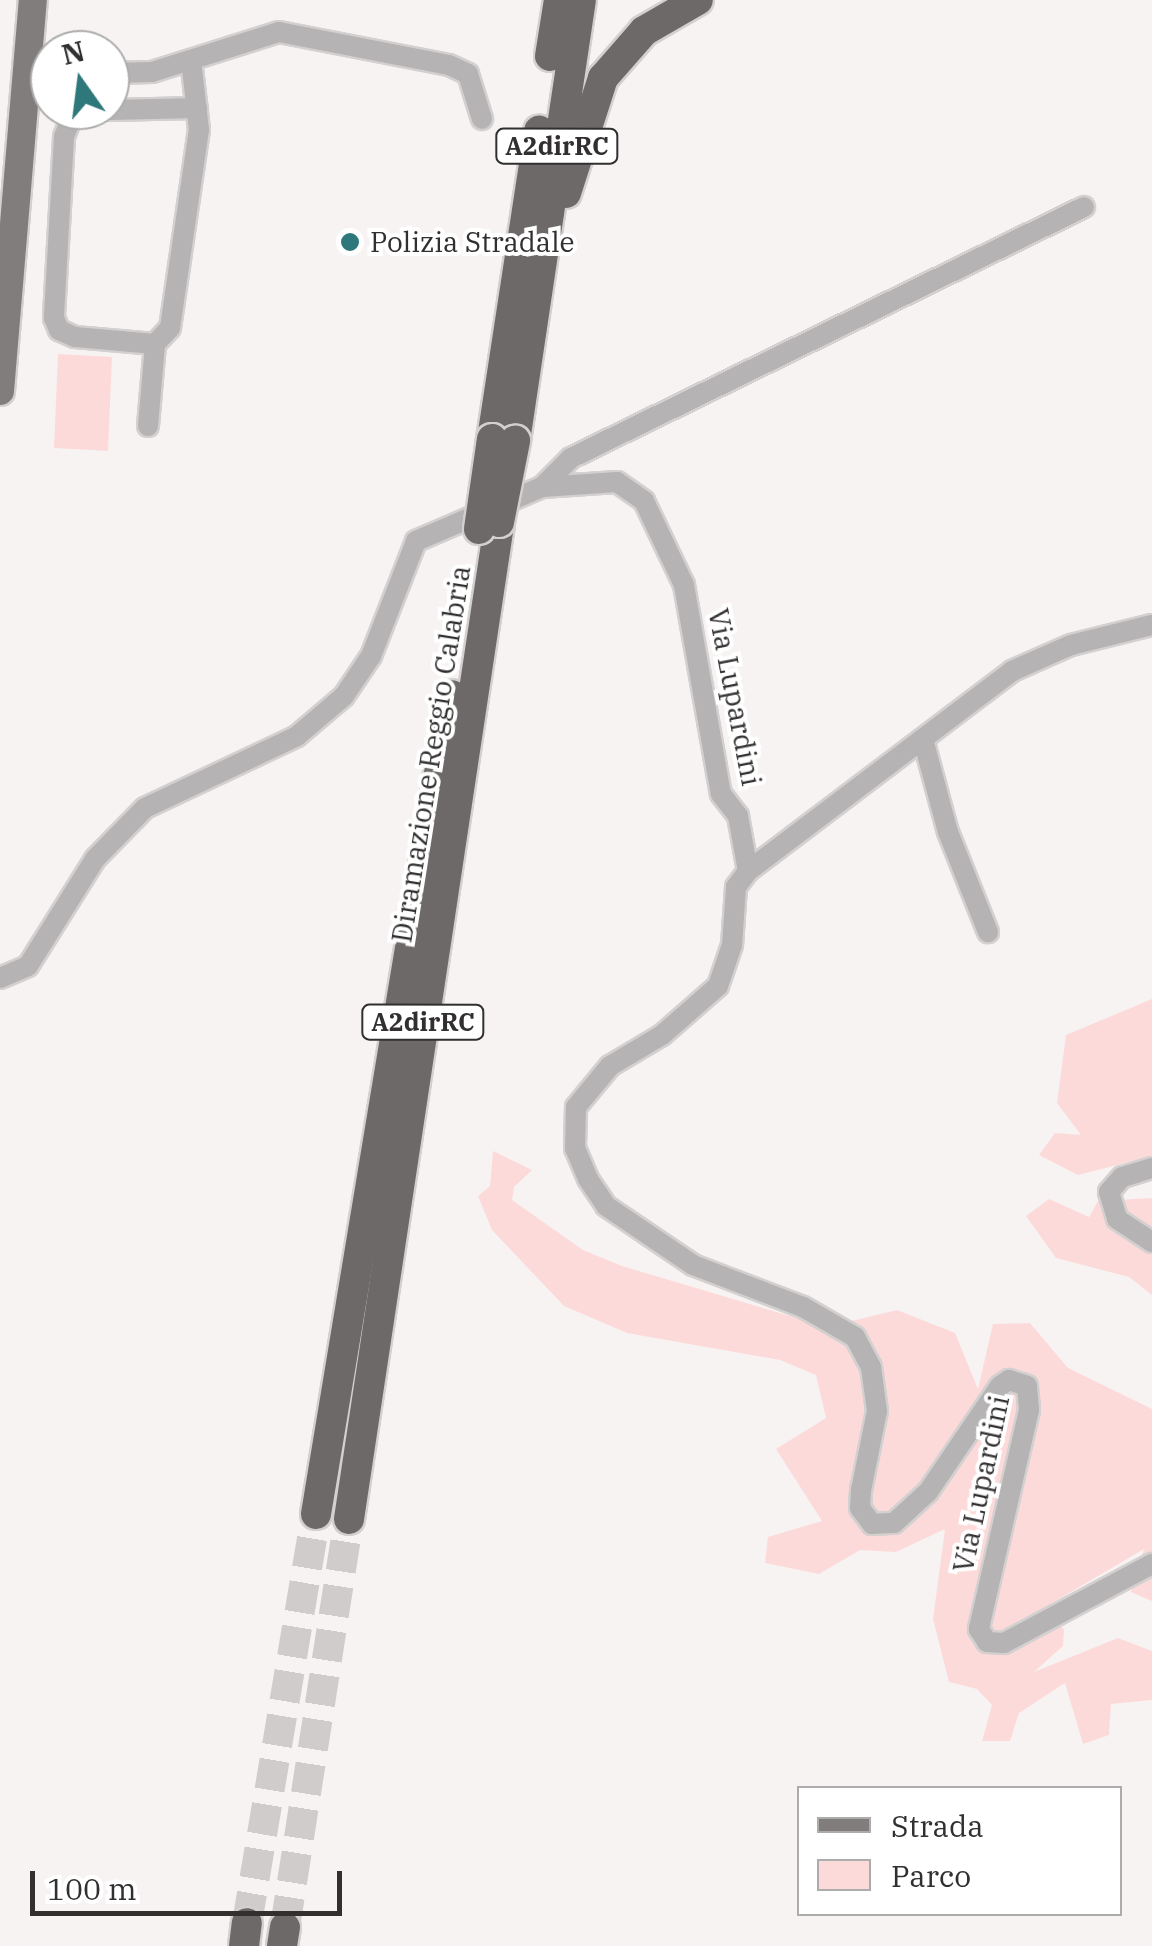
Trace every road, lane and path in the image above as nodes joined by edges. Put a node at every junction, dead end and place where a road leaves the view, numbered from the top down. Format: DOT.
graph roads {
  1 [pos="33,0"];
  2 [pos="698,0"];
  3 [pos="564,2"];
  4 [pos="36,30"];
  5 [pos="190,60"];
  6 [pos="130,73"];
  7 [pos="197,108"];
  8 [pos="130,110"];
  9 [pos="482,119"];
  10 [pos="31,130"];
  11 [pos="67,130"];
  12 [pos="1084,207"];
  13 [pos="540,293"];
  14 [pos="155,344"];
  15 [pos="0,391"];
  16 [pos="148,426"];
  17 [pos="503,440"];
  18 [pos="542,486"];
  19 [pos="489,527"];
  20 [pos="1152,624"];
  21 [pos="923,740"];
  22 [pos="748,871"];
  23 [pos="988,932"];
  24 [pos="0,978"];
  25 [pos="1152,1168"];
  26 [pos="1152,1242"];
  27 [pos="316,1514"];
  28 [pos="348,1519"];
  29 [pos="1152,1564"];
  1 -- 4 [label="main road"];
  2 -- 13 [label="highway"];
  3 -- 13 [label="highway, Diramazione Reggio Calabria / A2dirRC"];
  3 -- 17 [label="highway, Diramazione Reggio Calabria / A2dirRC"];
  5 -- 6 [label="street"];
  5 -- 7 [label="street"];
  5 -- 9 [label="street"];
  7 -- 8 [label="street"];
  7 -- 14 [label="street"];
  10 -- 15 [label="main road"];
  11 -- 14 [label="street"];
  12 -- 18 [label="street"];
  13 -- 17 [label="highway, Diramazione Reggio Calabria"];
  14 -- 16 [label="street"];
  17 -- 19 [label="highway, Diramazione Reggio Calabria / A2dirRC, bridge"];
  18 -- 22 [label="street, Via Lupardini"];
  18 -- 24 [label="street, Via Lupardini"];
  19 -- 27 [label="highway, Diramazione Reggio Calabria / A2dirRC"];
  19 -- 28 [label="highway, Diramazione Reggio Calabria / A2dirRC"];
  20 -- 21 [label="street"];
  21 -- 22 [label="street"];
  21 -- 23 [label="street"];
  22 -- 29 [label="street, Via Lupardini"];
  25 -- 26 [label="street"];
}
